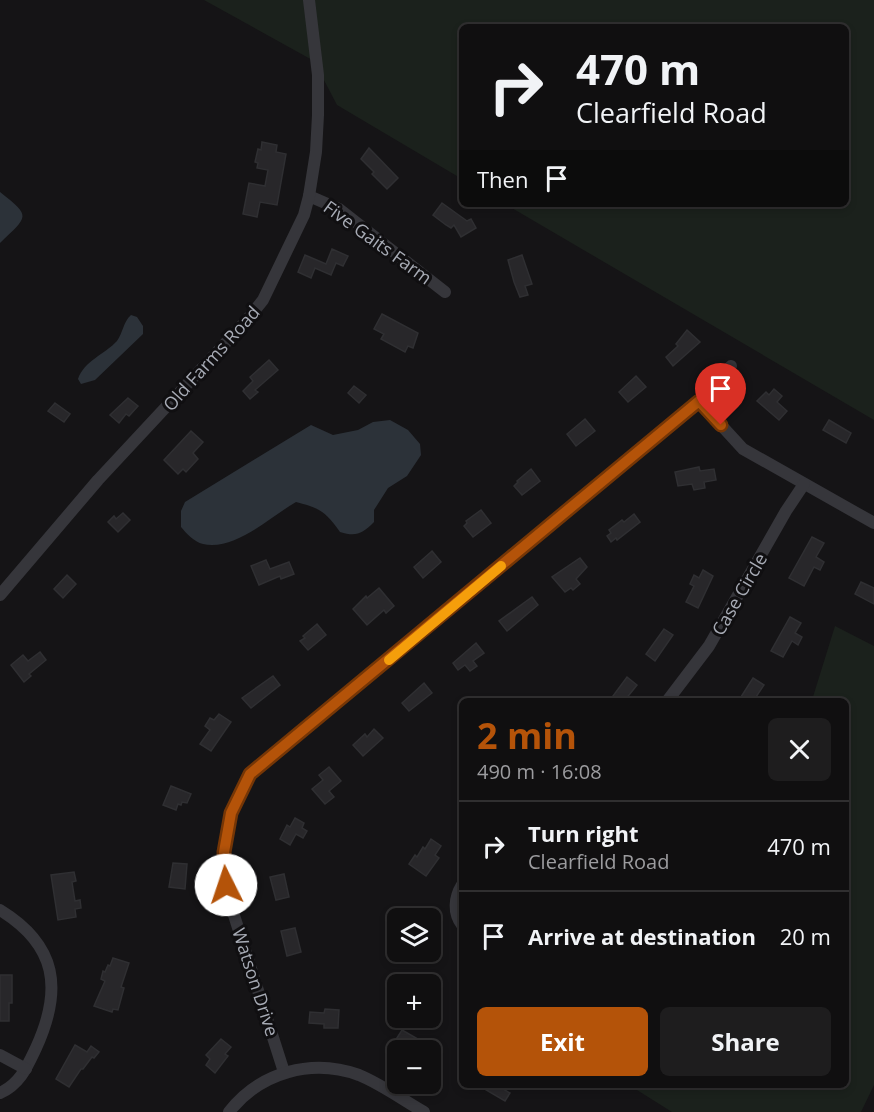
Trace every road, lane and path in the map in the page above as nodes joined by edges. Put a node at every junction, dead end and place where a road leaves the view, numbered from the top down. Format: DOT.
graph roads {
  1 [pos="309,0"];
  2 [pos="309,196"];
  3 [pos="445,292"];
  4 [pos="731,366"];
  5 [pos="699,401"];
  6 [pos="804,484"];
  7 [pos="874,523"];
  8 [pos="0,595"];
  9 [pos="670,698"];
  10 [pos="459,892"];
  11 [pos="0,910"];
  12 [pos="459,918"];
  13 [pos="0,1055"];
  14 [pos="26,1069"];
  15 [pos="284,1072"];
  16 [pos="0,1093"];
  17 [pos="230,1112"];
  18 [pos="424,1112"];
  1 -- 2 [label="street, Old Farms Road"];
  2 -- 3 [label="street, Five Gaits Farm"];
  2 -- 8 [label="street, Old Farms Road"];
  4 -- 5 [label="street, Watson Drive"];
  5 -- 6 [label="street"];
  5 -- 15 [label="street, Watson Drive"];
  6 -- 7 [label="street"];
  6 -- 9 [label="street, Case Circle"];
  10 -- 12 [label="street"];
  11 -- 14 [label="street"];
  13 -- 14 [label="street"];
  14 -- 16 [label="street"];
  15 -- 17 [label="street"];
  15 -- 18 [label="street"];
}
